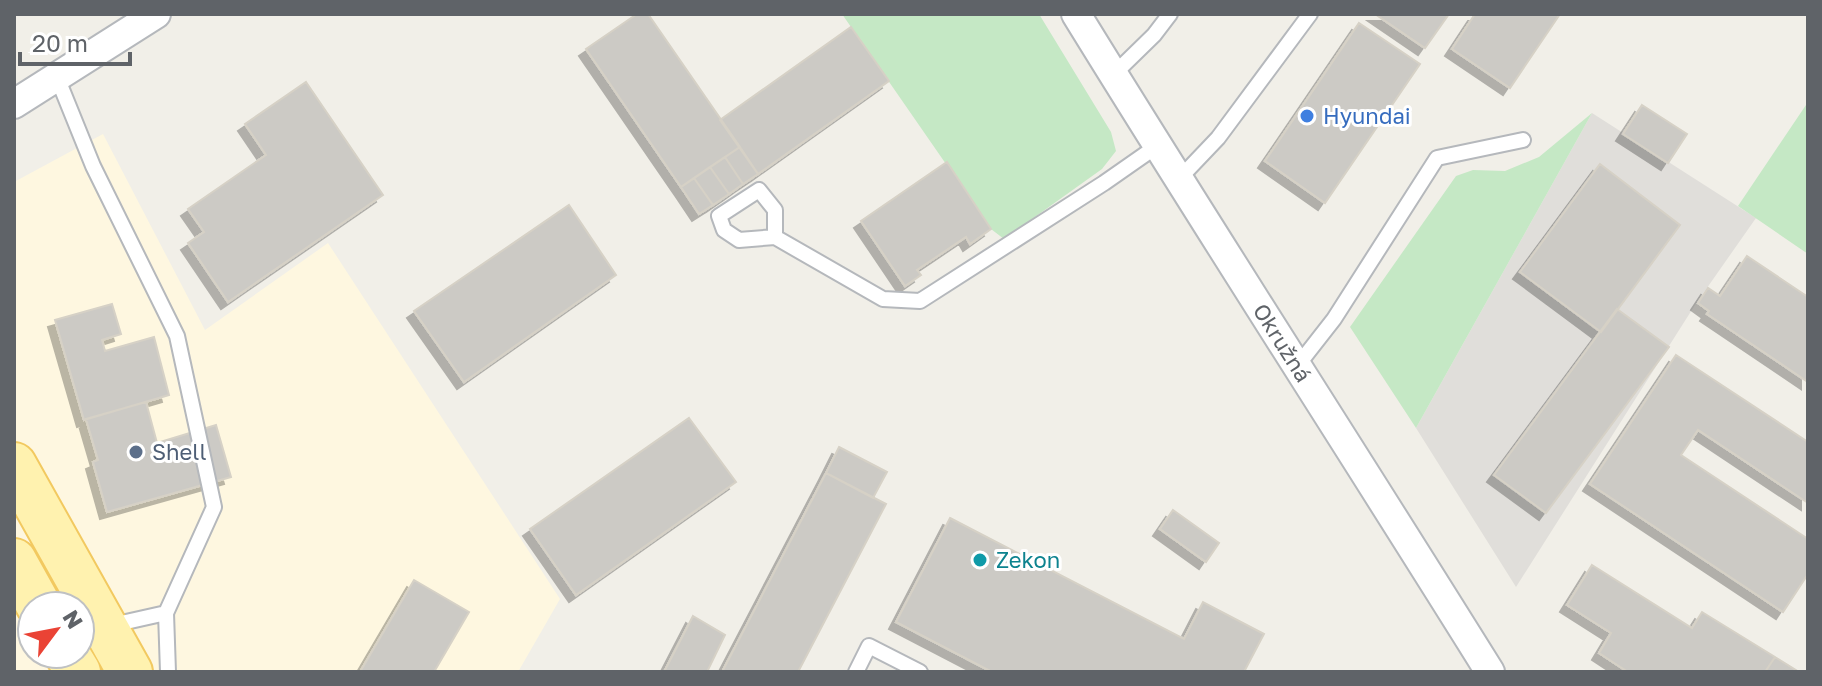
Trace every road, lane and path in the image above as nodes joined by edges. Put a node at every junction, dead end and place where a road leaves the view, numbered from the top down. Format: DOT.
graph roads {
  1 [pos="156,14"];
  2 [pos="1076,14"];
  3 [pos="1170,14"];
  4 [pos="1310,14"];
  5 [pos="1113,75"];
  6 [pos="57,77"];
  7 [pos="14,104"];
  8 [pos="1523,140"];
  9 [pos="1157,146"];
  10 [pos="1178,180"];
  11 [pos="775,237"];
  12 [pos="1298,365"];
  13 [pos="14,465"];
  14 [pos="14,561"];
  15 [pos="30,590"];
  16 [pos="68,590"];
  17 [pos="166,613"];
  18 [pos="96,633"];
  19 [pos="96,642"];
  20 [pos="130,672"];
  21 [pos="168,672"];
  22 [pos="856,672"];
  23 [pos="920,672"];
  24 [pos="1490,672"];
  1 -- 6 [label="street"];
  2 -- 5 [label="street, Okružná"];
  3 -- 5 [label="lane"];
  4 -- 10 [label="lane"];
  5 -- 9 [label="street, Okružná"];
  6 -- 7 [label="street"];
  6 -- 17 [label="lane"];
  8 -- 12 [label="lane"];
  9 -- 10 [label="street, Okružná"];
  9 -- 11 [label="lane"];
  10 -- 12 [label="street, Okružná"];
  12 -- 24 [label="street, Okružná"];
  13 -- 16 [label="main road"];
  14 -- 15 [label="main road"];
  17 -- 18 [label="lane"];
  17 -- 21 [label="lane"];
  19 -- 20 [label="main road"];
  22 -- 23 [label="lane"];
}
